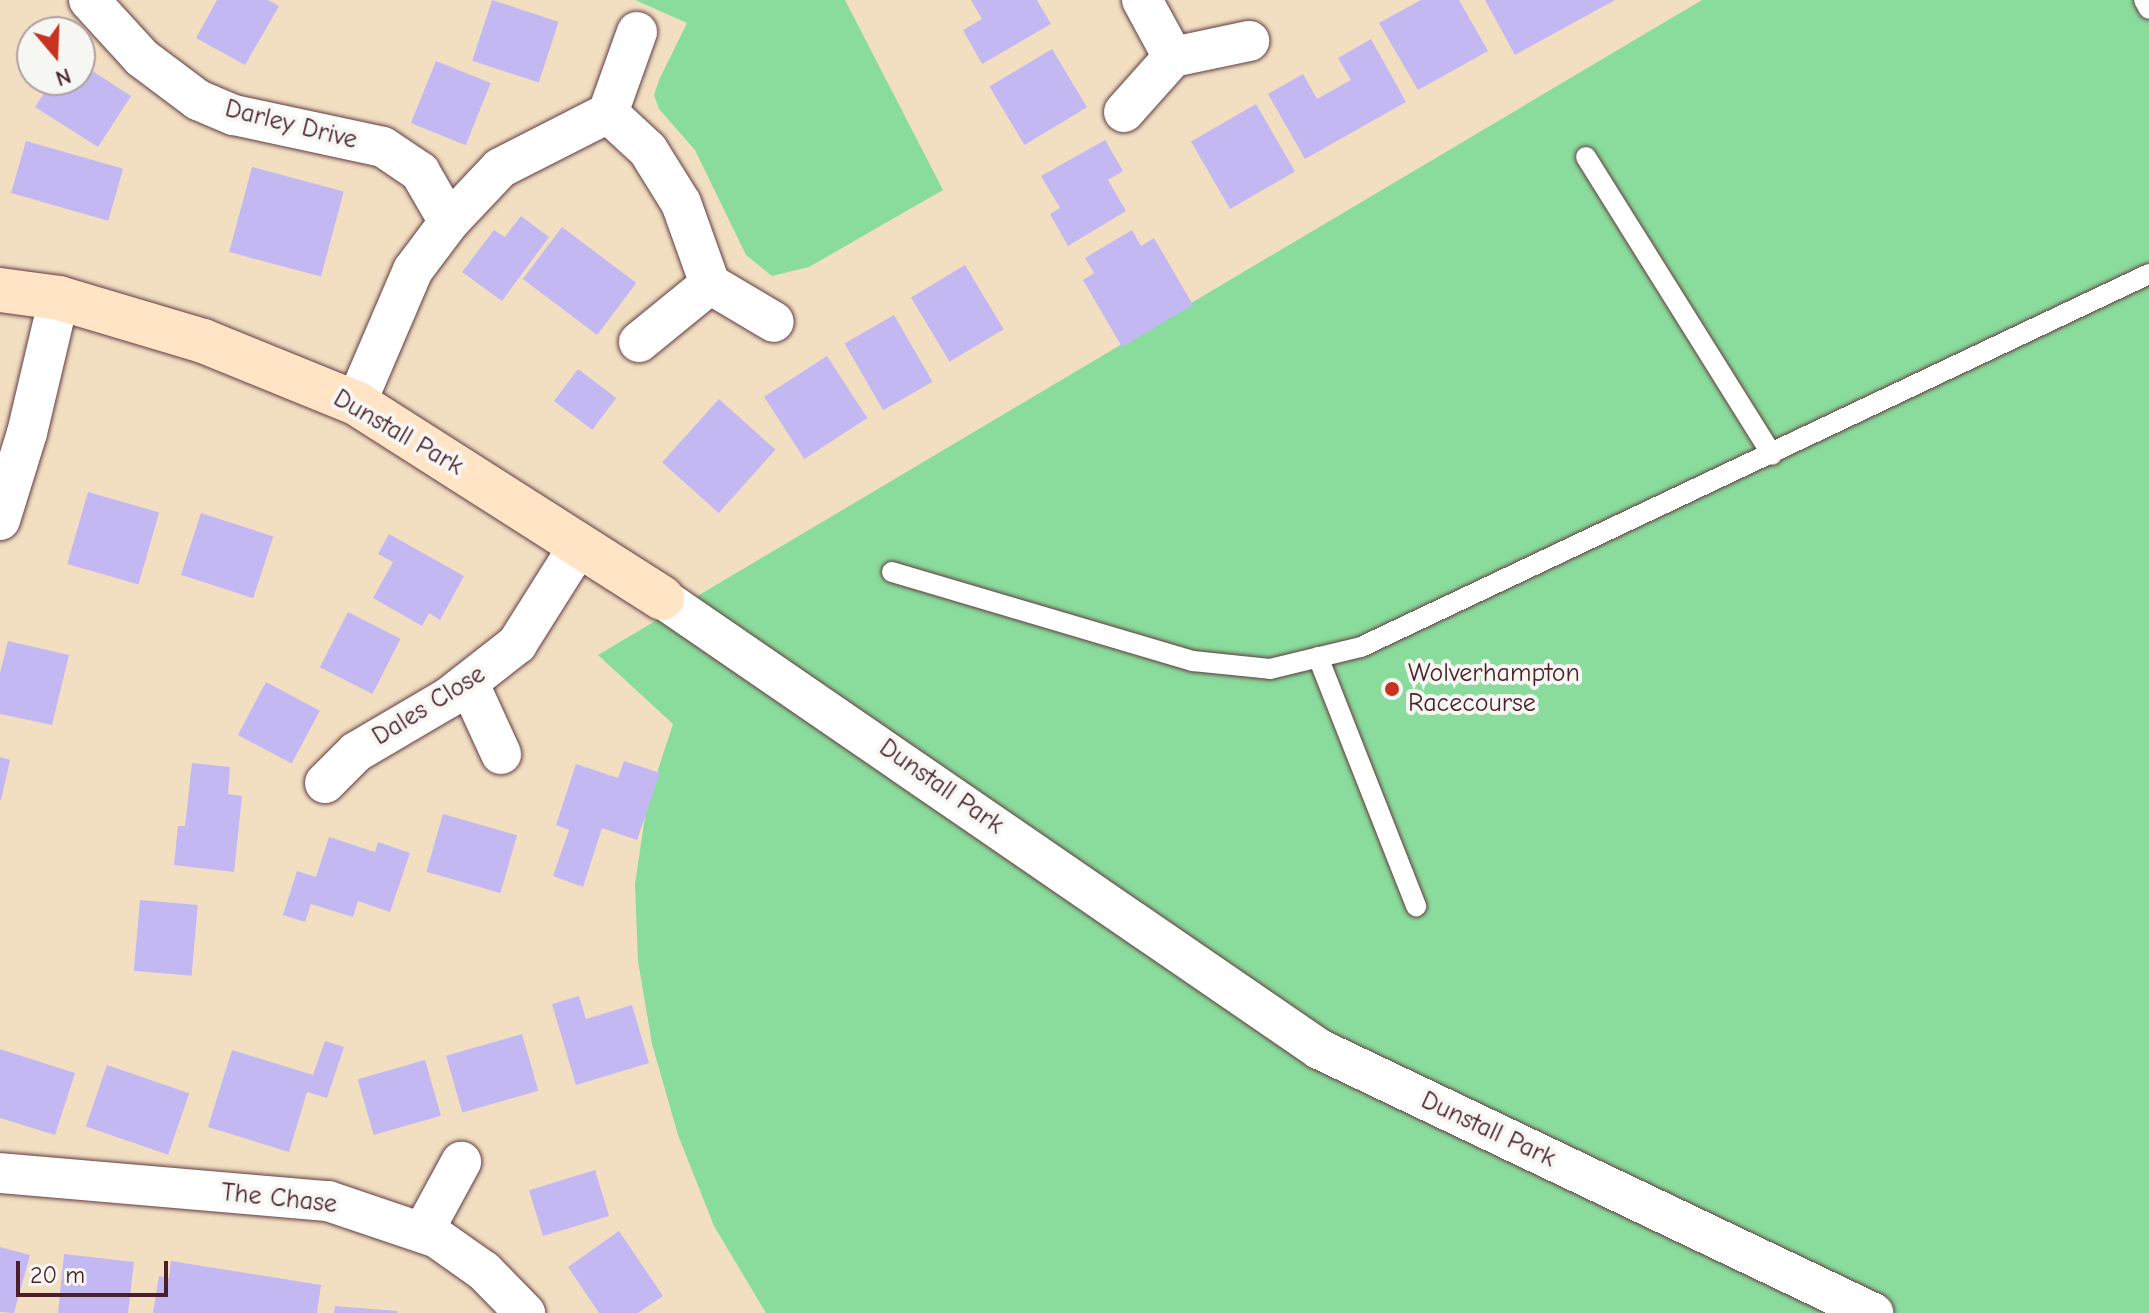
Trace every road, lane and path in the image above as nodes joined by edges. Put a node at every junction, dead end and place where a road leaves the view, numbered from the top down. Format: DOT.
graph roads {
  1 [pos="89,0"];
  2 [pos="1142,0"];
  3 [pos="2144,0"];
  4 [pos="2149,9"];
  5 [pos="637,32"];
  6 [pos="1249,41"];
  7 [pos="1173,57"];
  8 [pos="1124,112"];
  9 [pos="608,113"];
  10 [pos="1586,157"];
  11 [pos="449,222"];
  12 [pos="2149,274"];
  13 [pos="710,284"];
  14 [pos="0,290"];
  15 [pos="59,298"];
  16 [pos="774,322"];
  17 [pos="639,342"];
  18 [pos="356,403"];
  19 [pos="1772,455"];
  20 [pos="0,520"];
  21 [pos="580,544"];
  22 [pos="892,572"];
  23 [pos="662,598"];
  24 [pos="1318,657"];
  25 [pos="469,684"];
  26 [pos="501,754"];
  27 [pos="325,783"];
  28 [pos="1416,906"];
  29 [pos="461,1162"];
  30 [pos="0,1173"];
  31 [pos="423,1232"];
  32 [pos="525,1313"];
  33 [pos="1873,1313"];
  1 -- 11 [label="street, Darley Drive"];
  2 -- 7 [label="street"];
  3 -- 4 [label="lane"];
  5 -- 9 [label="street"];
  6 -- 7 [label="street"];
  7 -- 8 [label="street"];
  9 -- 11 [label="street"];
  9 -- 13 [label="street"];
  10 -- 19 [label="lane"];
  11 -- 18 [label="street"];
  12 -- 19 [label="lane"];
  13 -- 16 [label="street"];
  13 -- 17 [label="street"];
  14 -- 15 [label="street, Dunstall Park"];
  15 -- 18 [label="street, Dunstall Park"];
  15 -- 20 [label="street"];
  18 -- 21 [label="street, Dunstall Park"];
  19 -- 24 [label="lane"];
  21 -- 23 [label="street, Dunstall Park"];
  21 -- 25 [label="street, Dales Close"];
  22 -- 24 [label="lane"];
  23 -- 33 [label="street, Dunstall Park"];
  24 -- 28 [label="lane"];
  25 -- 26 [label="street"];
  25 -- 27 [label="street, Dales Close"];
  29 -- 31 [label="street"];
  30 -- 31 [label="street, The Chase"];
  31 -- 32 [label="street, The Chase"];
}
